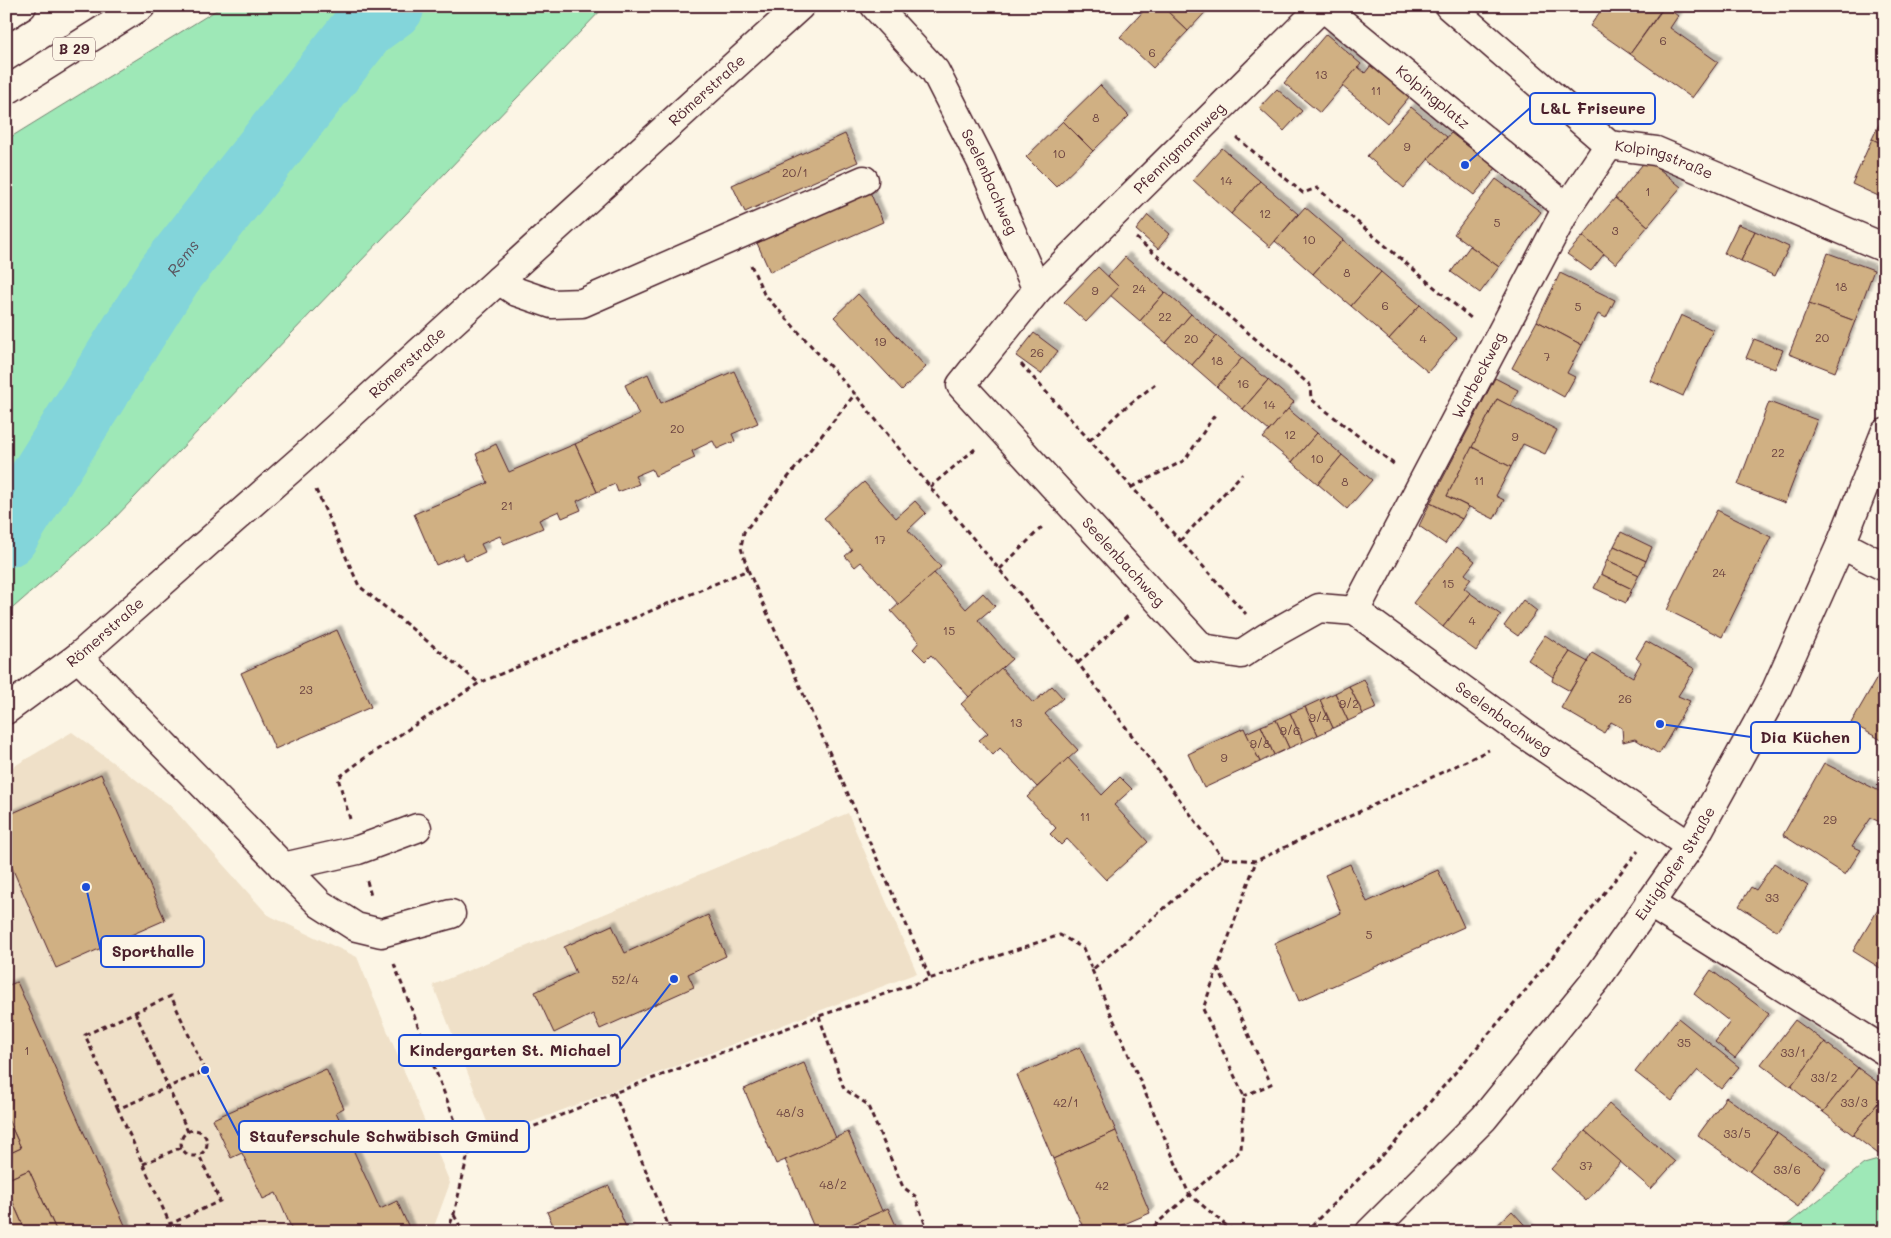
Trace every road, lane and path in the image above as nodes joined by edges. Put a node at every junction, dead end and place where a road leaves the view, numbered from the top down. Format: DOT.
graph roads {
  1 [pos="22,6"];
  2 [pos="141,6"];
  3 [pos="800,6"];
  4 [pos="875,6"];
  5 [pos="1323,6"];
  6 [pos="1459,10"];
  7 [pos="6,16"];
  8 [pos="6,91"];
  9 [pos="1212,116"];
  10 [pos="1610,145"];
  11 [pos="864,180"];
  12 [pos="1567,208"];
  13 [pos="1111,217"];
  14 [pos="738,234"];
  15 [pos="1885,248"];
  16 [pos="499,280"];
  17 [pos="1037,290"];
  18 [pos="998,339"];
  19 [pos="1498,340"];
  20 [pos="1157,383"];
  21 [pos="855,394"];
  22 [pos="1216,413"];
  23 [pos="1000,428"];
  24 [pos="1885,433"];
  25 [pos="1090,440"];
  26 [pos="302,458"];
  27 [pos="1242,474"];
  28 [pos="1421,485"];
  29 [pos="930,487"];
  30 [pos="1132,487"];
  31 [pos="1068,502"];
  32 [pos="1180,541"];
  33 [pos="1841,544"];
  34 [pos="1885,567"];
  35 [pos="1000,568"];
  36 [pos="748,570"];
  37 [pos="1153,594"];
  38 [pos="1355,611"];
  39 [pos="1267,637"];
  40 [pos="78,657"];
  41 [pos="1078,663"];
  42 [pos="479,683"];
  43 [pos="6,710"];
  44 [pos="1524,734"];
  45 [pos="1658,825"];
  46 [pos="417,828"];
  47 [pos="1690,846"];
  48 [pos="358,850"];
  49 [pos="1223,858"];
  50 [pos="1256,861"];
  51 [pos="283,867"];
  52 [pos="1649,903"];
  53 [pos="451,914"];
  54 [pos="382,933"];
  55 [pos="1218,968"];
  56 [pos="1092,970"];
  57 [pos="931,980"];
  58 [pos="135,1012"];
  59 [pos="819,1016"];
  60 [pos="1885,1051"];
  61 [pos="168,1087"];
  62 [pos="614,1093"];
  63 [pos="1244,1096"];
  64 [pos="118,1109"];
  65 [pos="188,1132"];
  66 [pos="182,1147"];
  67 [pos="468,1154"];
  68 [pos="199,1155"];
  69 [pos="143,1164"];
  70 [pos="1189,1194"];
  71 [pos="454,1214"];
  72 [pos="1233,1231"];
  73 [pos="447,1232"];
  74 [pos="463,1232"];
  75 [pos="671,1232"];
  76 [pos="928,1232"];
  77 [pos="1147,1232"];
  78 [pos="1306,1232"];
  79 [pos="1370,1232"];
  1 -- 7 [label="main road"];
  2 -- 8 [label="main road, B 29"];
  3 -- 16 [label="main road, Römerstraße"];
  4 -- 17 [label="main road, Seelenbachweg"];
  5 -- 9 [label="main road, Pfennigmannweg"];
  5 -- 12 [label="main road, Kolpingplatz"];
  6 -- 10 [label="main road, Kolpingstraße"];
  9 -- 13 [label="main road, Pfennigmannweg"];
  9 -- 19 [label="path"];
  10 -- 12 [label="main road, Warbeckweg"];
  10 -- 15 [label="main road, Kolpingstraße"];
  11 -- 14 [label="main road"];
  12 -- 19 [label="main road, Warbeckweg"];
  13 -- 17 [label="main road, Pfennigmannweg"];
  13 -- 28 [label="path"];
  14 -- 16 [label="main road"];
  14 -- 21 [label="path"];
  16 -- 26 [label="main road, Römerstraße"];
  17 -- 18 [label="main road, Seelenbachweg"];
  18 -- 23 [label="main road, Seelenbachweg"];
  18 -- 25 [label="path"];
  19 -- 28 [label="main road, Warbeckweg"];
  20 -- 25 [label="path"];
  21 -- 29 [label="path"];
  21 -- 36 [label="path"];
  22 -- 30 [label="path"];
  23 -- 29 [label="path"];
  23 -- 31 [label="main road, Seelenbachweg"];
  24 -- 33 [label="main road, Eutighofer Straße"];
  25 -- 30 [label="path"];
  26 -- 40 [label="main road, Römerstraße"];
  26 -- 42 [label="path"];
  27 -- 32 [label="path"];
  28 -- 38 [label="main road, Warbeckweg"];
  29 -- 35 [label="path"];
  30 -- 32 [label="path"];
  31 -- 35 [label="path"];
  31 -- 37 [label="main road, Seelenbachweg"];
  32 -- 39 [label="path"];
  33 -- 34 [label="main road"];
  33 -- 47 [label="main road, Eutighofer Straße"];
  35 -- 41 [label="path"];
  36 -- 42 [label="path"];
  36 -- 57 [label="path"];
  37 -- 39 [label="main road, Seelenbachweg"];
  37 -- 41 [label="path"];
  38 -- 39 [label="main road, Seelenbachweg"];
  38 -- 44 [label="main road, Seelenbachweg"];
  40 -- 43 [label="main road, Römerstraße"];
  40 -- 51 [label="main road"];
  41 -- 49 [label="path"];
  42 -- 48 [label="path"];
  44 -- 45 [label="main road, Seelenbachweg"];
  44 -- 50 [label="path"];
  45 -- 47 [label="main road, Seelenbachweg"];
  45 -- 78 [label="path"];
  46 -- 48 [label="main road"];
  47 -- 52 [label="main road, Eutighofer Straße"];
  48 -- 51 [label="main road"];
  48 -- 54 [label="path"];
  49 -- 50 [label="path"];
  49 -- 56 [label="path"];
  50 -- 55 [label="path"];
  51 -- 54 [label="main road"];
  52 -- 60 [label="main road"];
  52 -- 79 [label="main road, Eutighofer Straße"];
  53 -- 54 [label="main road"];
  54 -- 67 [label="path"];
  55 -- 63 [label="path"];
  55 -- 63 [label="path"];
  56 -- 57 [label="path"];
  56 -- 70 [label="path"];
  57 -- 59 [label="path"];
  58 -- 61 [label="path"];
  58 -- 61 [label="path"];
  58 -- 64 [label="path"];
  59 -- 62 [label="path"];
  59 -- 76 [label="path"];
  61 -- 64 [label="path"];
  61 -- 65 [label="path"];
  62 -- 67 [label="path"];
  62 -- 75 [label="path"];
  63 -- 70 [label="path"];
  64 -- 69 [label="path"];
  65 -- 66 [label="path"];
  65 -- 68 [label="path"];
  66 -- 68 [label="path"];
  66 -- 69 [label="path"];
  67 -- 71 [label="path"];
  68 -- 69 [label="path"];
  70 -- 72 [label="path"];
  70 -- 77 [label="path"];
  71 -- 73 [label="path"];
  71 -- 74 [label="path"];
}
